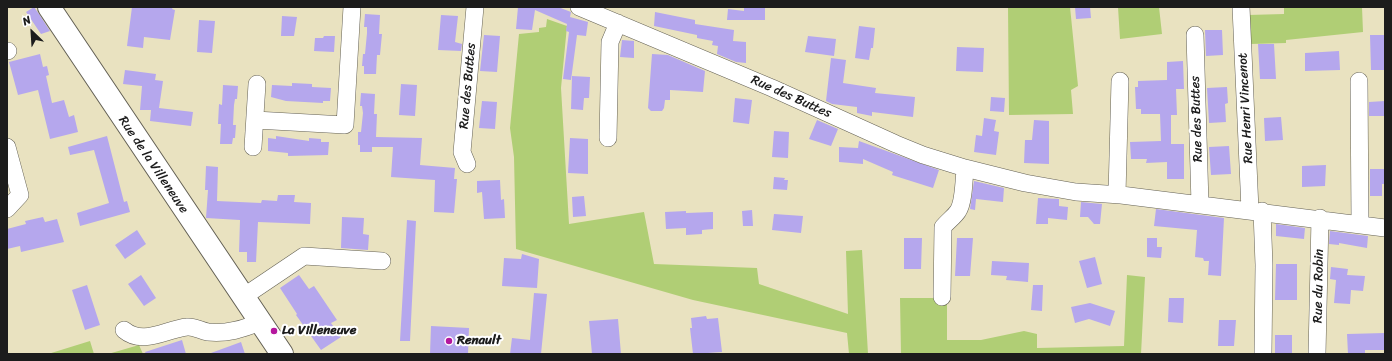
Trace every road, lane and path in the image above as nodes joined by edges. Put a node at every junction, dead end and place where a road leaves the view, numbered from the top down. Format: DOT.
graph roads {
  1 [pos="49,7"];
  2 [pos="352,7"];
  3 [pos="475,7"];
  4 [pos="579,7"];
  5 [pos="1241,7"];
  6 [pos="618,23"];
  7 [pos="1195,35"];
  8 [pos="1120,81"];
  9 [pos="1359,81"];
  10 [pos="257,84"];
  11 [pos="255,120"];
  12 [pos="608,138"];
  13 [pos="7,147"];
  14 [pos="253,148"];
  15 [pos="467,164"];
  16 [pos="965,168"];
  17 [pos="1117,194"];
  18 [pos="1200,204"];
  19 [pos="7,209"];
  20 [pos="1256,211"];
  21 [pos="1320,218"];
  22 [pos="1360,223"];
  23 [pos="1385,228"];
  24 [pos="382,261"];
  25 [pos="243,297"];
  26 [pos="942,297"];
  27 [pos="260,322"];
  28 [pos="124,330"];
  29 [pos="282,354"];
  30 [pos="1264,354"];
  31 [pos="1317,354"];
  1 -- 25 [label="main road, Rue de la Villeneuve"];
  2 -- 11 [label="street"];
  3 -- 15 [label="street, Rue des Buttes"];
  4 -- 6 [label="street, Rue des Buttes"];
  5 -- 20 [label="street, Rue Henri Vincenot"];
  6 -- 12 [label="street"];
  6 -- 16 [label="street, Rue des Buttes"];
  7 -- 18 [label="street, Rue des Buttes"];
  8 -- 17 [label="street"];
  9 -- 22 [label="street"];
  10 -- 11 [label="street"];
  11 -- 14 [label="street"];
  13 -- 19 [label="street"];
  16 -- 17 [label="street, Rue des Buttes"];
  16 -- 26 [label="street"];
  17 -- 18 [label="street, Rue des Buttes"];
  18 -- 20 [label="street, Rue des Buttes"];
  20 -- 21 [label="street, Rue des Buttes"];
  20 -- 30 [label="street"];
  21 -- 22 [label="street, Rue des Buttes"];
  21 -- 31 [label="street, Rue du Robin"];
  22 -- 23 [label="street, Rue des Buttes"];
  24 -- 25 [label="street"];
  25 -- 27 [label="main road, Rue de la Villeneuve"];
  27 -- 28 [label="street"];
  27 -- 29 [label="main road, Rue de la Villeneuve"];
}
